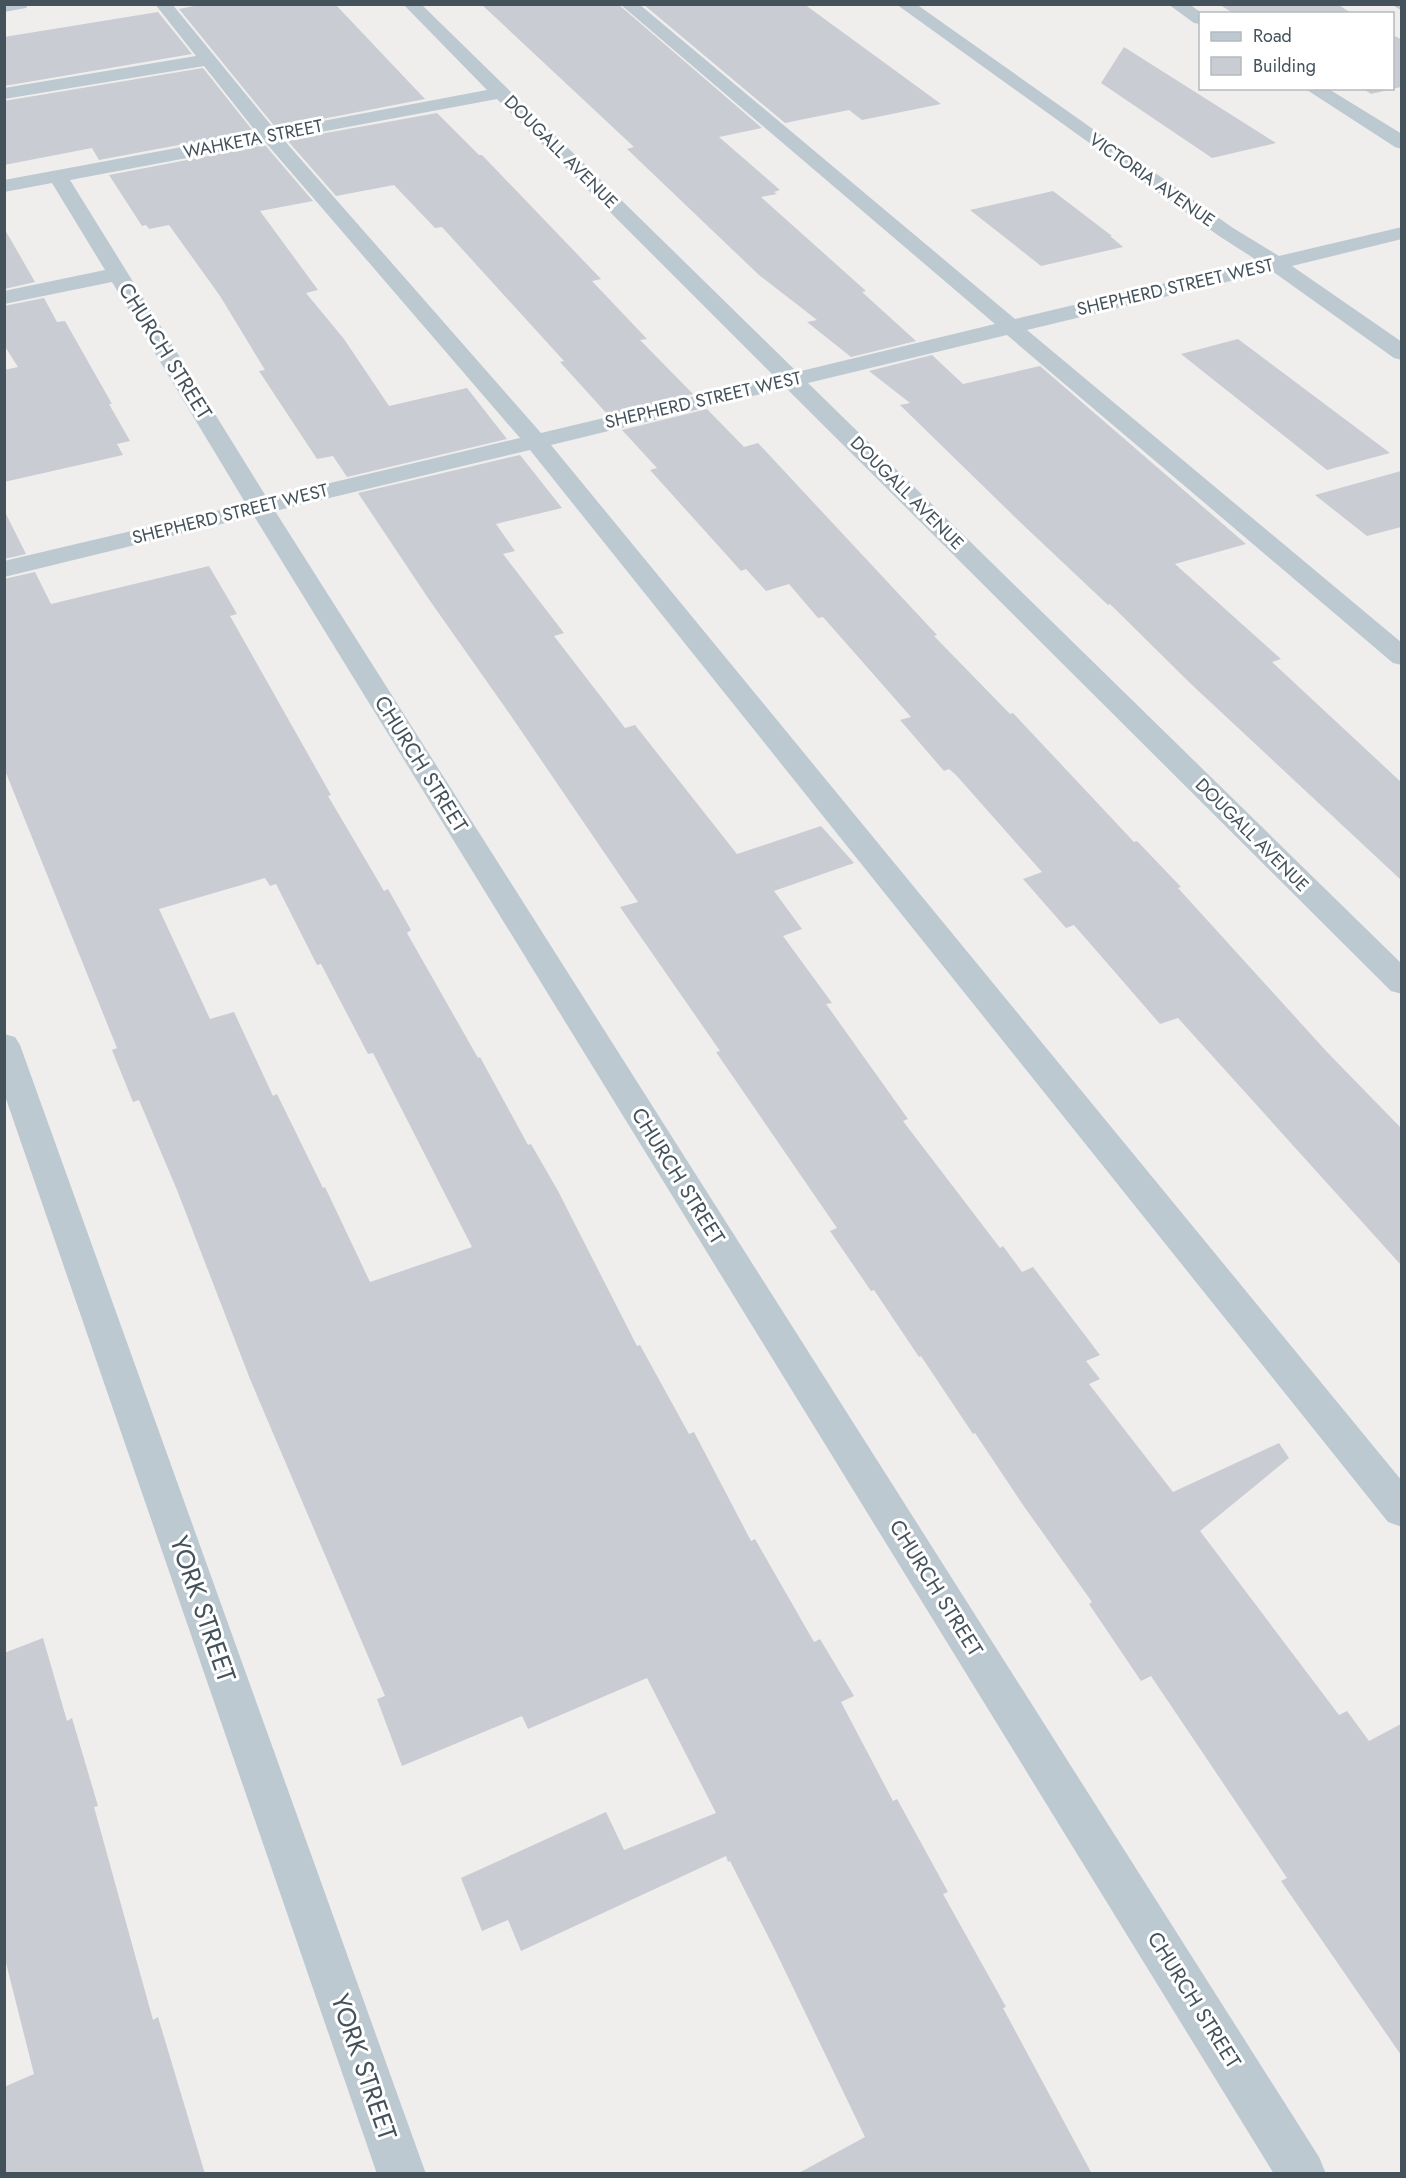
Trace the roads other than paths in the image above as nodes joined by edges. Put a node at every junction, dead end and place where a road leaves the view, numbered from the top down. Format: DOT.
graph roads {
  1 [pos="20,4"];
  2 [pos="163,4"];
  3 [pos="411,4"];
  4 [pos="628,4"];
  5 [pos="904,4"];
  6 [pos="1176,4"];
  7 [pos="4,7"];
  8 [pos="1199,19"];
  9 [pos="207,60"];
  10 [pos="1316,90"];
  11 [pos="501,93"];
  12 [pos="4,94"];
  13 [pos="270,136"];
  14 [pos="1401,143"];
  15 [pos="58,176"];
  16 [pos="4,186"];
  17 [pos="1401,233"];
  18 [pos="1275,263"];
  19 [pos="118,274"];
  20 [pos="4,298"];
  21 [pos="1011,326"];
  22 [pos="1401,352"];
  23 [pos="791,379"];
  24 [pos="535,440"];
  25 [pos="260,507"];
  26 [pos="4,569"];
  27 [pos="1401,657"];
  28 [pos="1401,983"];
  29 [pos="4,1045"];
  30 [pos="1401,1510"];
  31 [pos="402,2174"];
  32 [pos="1302,2174"];
  1 -- 7 [label="street"];
  2 -- 9 [label="street"];
  3 -- 11 [label="street, DOUGALL AVENUE"];
  4 -- 21 [label="street"];
  5 -- 18 [label="street, VICTORIA AVENUE"];
  6 -- 8 [label="street"];
  9 -- 12 [label="street"];
  9 -- 13 [label="street"];
  10 -- 14 [label="street"];
  11 -- 13 [label="street, WAHKETA STREET"];
  11 -- 23 [label="street, DOUGALL AVENUE"];
  13 -- 15 [label="street, WAHKETA STREET"];
  13 -- 24 [label="street"];
  15 -- 16 [label="street, WAHKETA STREET"];
  15 -- 19 [label="street, CHURCH STREET"];
  17 -- 18 [label="street, SHEPHERD STREET WEST"];
  18 -- 21 [label="street, SHEPHERD STREET WEST"];
  18 -- 22 [label="street, VICTORIA AVENUE"];
  19 -- 20 [label="street"];
  19 -- 25 [label="street, CHURCH STREET"];
  21 -- 23 [label="street, SHEPHERD STREET WEST"];
  21 -- 27 [label="street"];
  23 -- 24 [label="street, SHEPHERD STREET WEST"];
  23 -- 28 [label="street, DOUGALL AVENUE"];
  24 -- 25 [label="street, SHEPHERD STREET WEST"];
  24 -- 30 [label="street"];
  25 -- 26 [label="street, SHEPHERD STREET WEST"];
  25 -- 32 [label="street, CHURCH STREET"];
  29 -- 31 [label="street, YORK STREET"];
}
